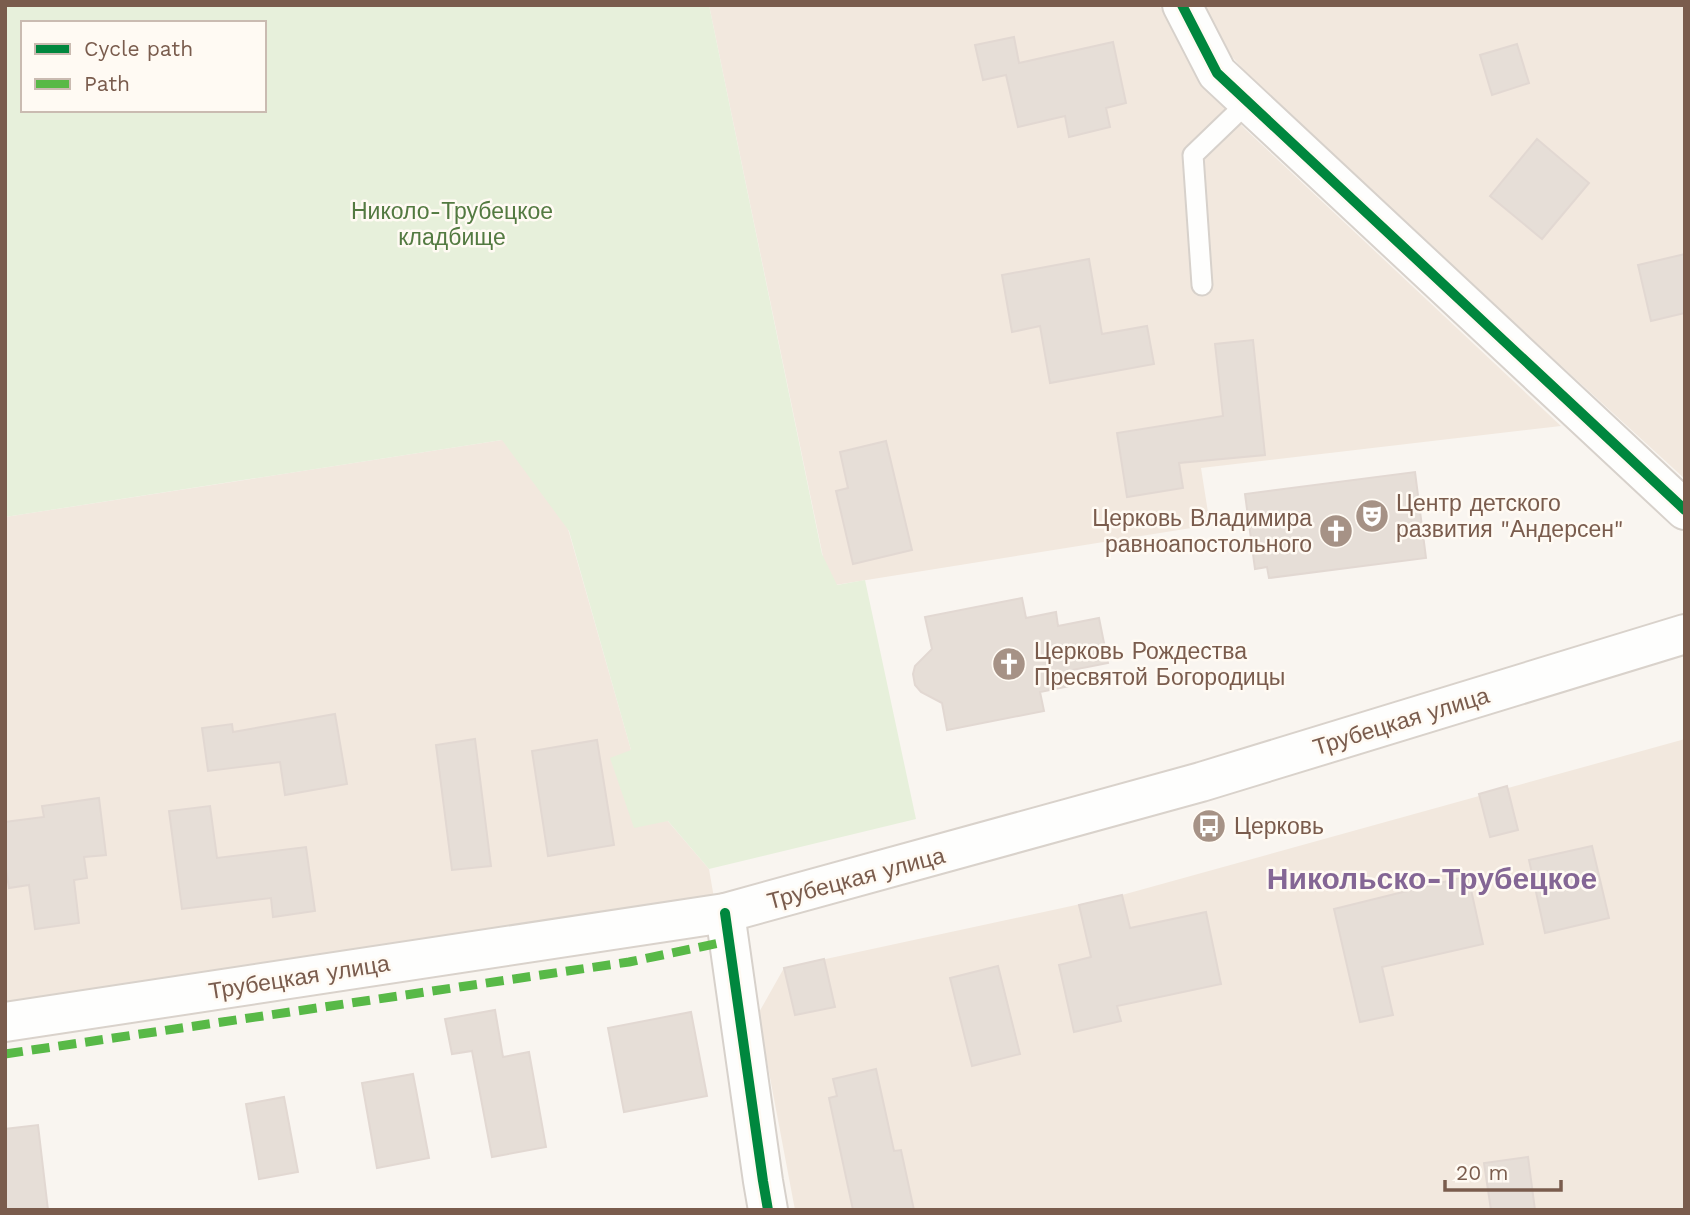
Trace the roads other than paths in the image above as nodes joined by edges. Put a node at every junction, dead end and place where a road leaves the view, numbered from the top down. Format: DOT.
graph roads {
  1 [pos="1182,5"];
  2 [pos="1248,102"];
  3 [pos="1202,285"];
  4 [pos="1685,509"];
  5 [pos="1685,634"];
  6 [pos="725,914"];
  7 [pos="5,1022"];
  8 [pos="768,1210"];
  1 -- 2 [label="main road"];
  2 -- 3 [label="lane"];
  2 -- 4 [label="main road"];
  5 -- 6 [label="main road, Трубецкая улица"];
  6 -- 7 [label="main road, Трубецкая улица"];
  6 -- 8 [label="main road"];
}
